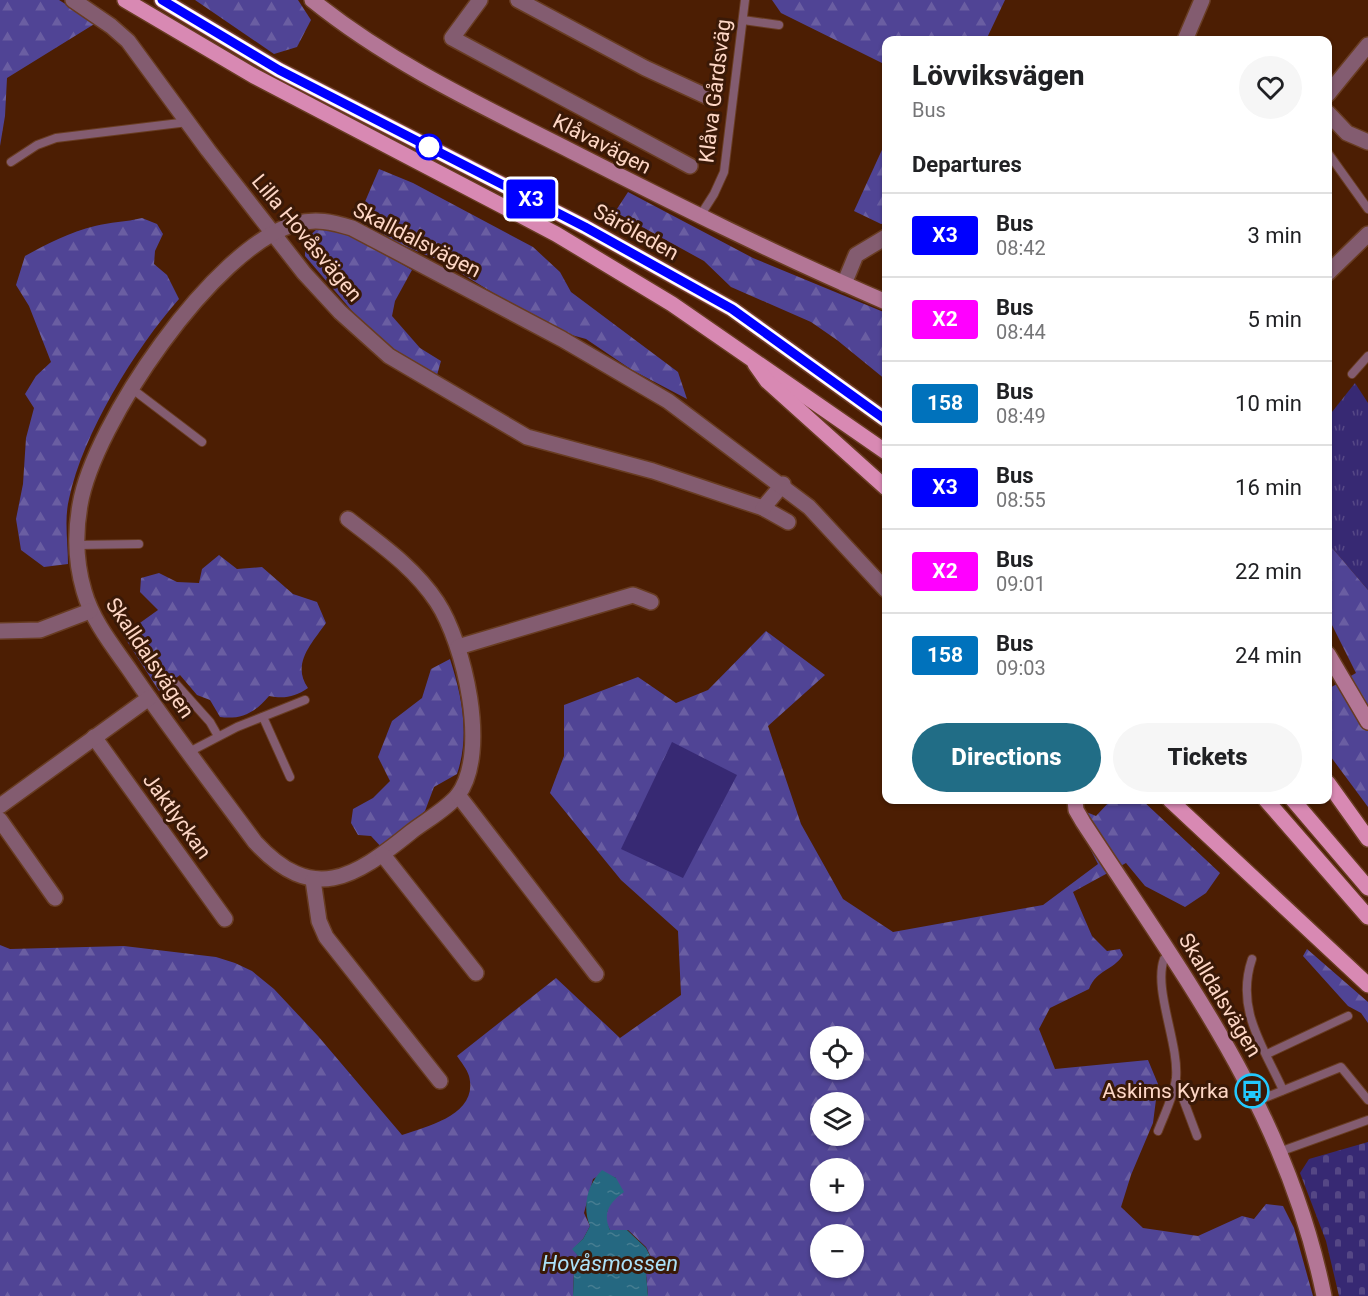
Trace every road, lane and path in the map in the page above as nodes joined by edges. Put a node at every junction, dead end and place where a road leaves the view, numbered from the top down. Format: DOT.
graph roads {
  1 [pos="73,0"];
  2 [pos="126,0"];
  3 [pos="162,0"];
  4 [pos="312,0"];
  5 [pos="480,0"];
  6 [pos="518,0"];
  7 [pos="745,0"];
  8 [pos="1202,0"];
  9 [pos="743,20"];
  10 [pos="779,25"];
  11 [pos="1187,36"];
  12 [pos="1368,45"];
  13 [pos="1332,89"];
  14 [pos="708,97"];
  15 [pos="1332,117"];
  16 [pos="190,122"];
  17 [pos="1368,142"];
  18 [pos="1332,159"];
  19 [pos="11,162"];
  20 [pos="690,166"];
  21 [pos="1368,209"];
  22 [pos="700,216"];
  23 [pos="274,234"];
  24 [pos="1368,234"];
  25 [pos="882,239"];
  26 [pos="1332,269"];
  27 [pos="844,284"];
  28 [pos="882,300"];
  29 [pos="1368,356"];
  30 [pos="750,357"];
  31 [pos="1352,375"];
  32 [pos="131,388"];
  33 [pos="882,416"];
  34 [pos="202,442"];
  35 [pos="882,449"];
  36 [pos="783,484"];
  37 [pos="882,484"];
  38 [pos="763,508"];
  39 [pos="348,519"];
  40 [pos="788,522"];
  41 [pos="77,544"];
  42 [pos="139,544"];
  43 [pos="882,585"];
  44 [pos="651,602"];
  45 [pos="90,611"];
  46 [pos="0,631"];
  47 [pos="458,647"];
  48 [pos="1332,666"];
  49 [pos="176,684"];
  50 [pos="149,698"];
  51 [pos="305,700"];
  52 [pos="263,717"];
  53 [pos="1368,722"];
  54 [pos="218,736"];
  55 [pos="94,737"];
  56 [pos="189,752"];
  57 [pos="290,777"];
  58 [pos="1332,789"];
  59 [pos="458,795"];
  60 [pos="1075,804"];
  61 [pos="1174,804"];
  62 [pos="1269,804"];
  63 [pos="1296,804"];
  64 [pos="0,806"];
  65 [pos="0,820"];
  66 [pos="1368,839"];
  67 [pos="383,855"];
  68 [pos="313,880"];
  69 [pos="1368,888"];
  70 [pos="55,898"];
  71 [pos="1368,917"];
  72 [pos="225,920"];
  73 [pos="1171,954"];
  74 [pos="1252,959"];
  75 [pos="476,973"];
  76 [pos="596,974"];
  77 [pos="1368,985"];
  78 [pos="1348,1016"];
  79 [pos="1267,1054"];
  80 [pos="1176,1080"];
  81 [pos="440,1081"];
  82 [pos="1283,1090"];
  83 [pos="1257,1101"];
  84 [pos="1368,1101"];
  85 [pos="1368,1120"];
  86 [pos="1158,1131"];
  87 [pos="1197,1136"];
  88 [pos="1279,1152"];
  89 [pos="1324,1296"];
  1 -- 16 [label="street, Lilla Hovåsvägen"];
  2 -- 30 [label="main road, Säröleden"];
  3 -- 33 [label="main road, Säröleden"];
  4 -- 22 [label="street, Klåvavägen"];
  5 -- 20 [label="street"];
  6 -- 14 [label="street"];
  7 -- 9 [label="lane, Klåva Gårdsväg"];
  8 -- 11 [label="street"];
  9 -- 10 [label="lane"];
  9 -- 22 [label="lane, Klåva Gårdsväg"];
  12 -- 13 [label="street"];
  15 -- 17 [label="street"];
  16 -- 19 [label="lane"];
  16 -- 23 [label="street, Lilla Hovåsvägen"];
  18 -- 21 [label="lane"];
  22 -- 27 [label="street, Klåvavägen"];
  23 -- 32 [label="street, Skalldalsvägen"];
  23 -- 36 [label="street, Skalldalsvägen"];
  23 -- 38 [label="street, Lilla Hovåsvägen"];
  24 -- 26 [label="street"];
  25 -- 27 [label="street"];
  27 -- 28 [label="street, Klåvavägen"];
  29 -- 31 [label="lane"];
  30 -- 35 [label="main road, Säröleden"];
  30 -- 37 [label="main road"];
  32 -- 34 [label="lane"];
  32 -- 41 [label="street, Skalldalsvägen"];
  36 -- 38 [label="street"];
  36 -- 43 [label="street, Skalldalsvägen"];
  38 -- 40 [label="street, Lilla Hovåsvägen"];
  39 -- 47 [label="street"];
  41 -- 42 [label="lane"];
  41 -- 45 [label="street, Skalldalsvägen"];
  44 -- 47 [label="street"];
  45 -- 46 [label="street"];
  45 -- 50 [label="street, Skalldalsvägen"];
  47 -- 59 [label="street"];
  48 -- 53 [label="street"];
  49 -- 54 [label="lane"];
  50 -- 55 [label="street"];
  50 -- 56 [label="street, Skalldalsvägen"];
  51 -- 52 [label="lane"];
  52 -- 54 [label="lane"];
  52 -- 57 [label="lane"];
  54 -- 56 [label="lane"];
  55 -- 64 [label="street"];
  55 -- 72 [label="street, Jaktlyckan"];
  56 -- 68 [label="street, Skalldalsvägen"];
  58 -- 66 [label="main road"];
  59 -- 67 [label="street"];
  59 -- 76 [label="street"];
  60 -- 73 [label="street, Skalldalsvägen"];
  61 -- 77 [label="main road"];
  62 -- 71 [label="main road"];
  63 -- 69 [label="main road"];
  65 -- 70 [label="street"];
  67 -- 68 [label="street"];
  67 -- 75 [label="street"];
  68 -- 81 [label="street"];
  73 -- 80 [label="lane"];
  73 -- 83 [label="street, Skalldalsvägen"];
  74 -- 79 [label="lane"];
  78 -- 79 [label="lane"];
  79 -- 82 [label="lane"];
  80 -- 86 [label="lane"];
  80 -- 87 [label="lane"];
  82 -- 83 [label="lane"];
  82 -- 84 [label="lane"];
  83 -- 88 [label="street, Skalldalsvägen"];
  85 -- 88 [label="lane"];
  88 -- 89 [label="street, Skalldalsvägen"];
}
